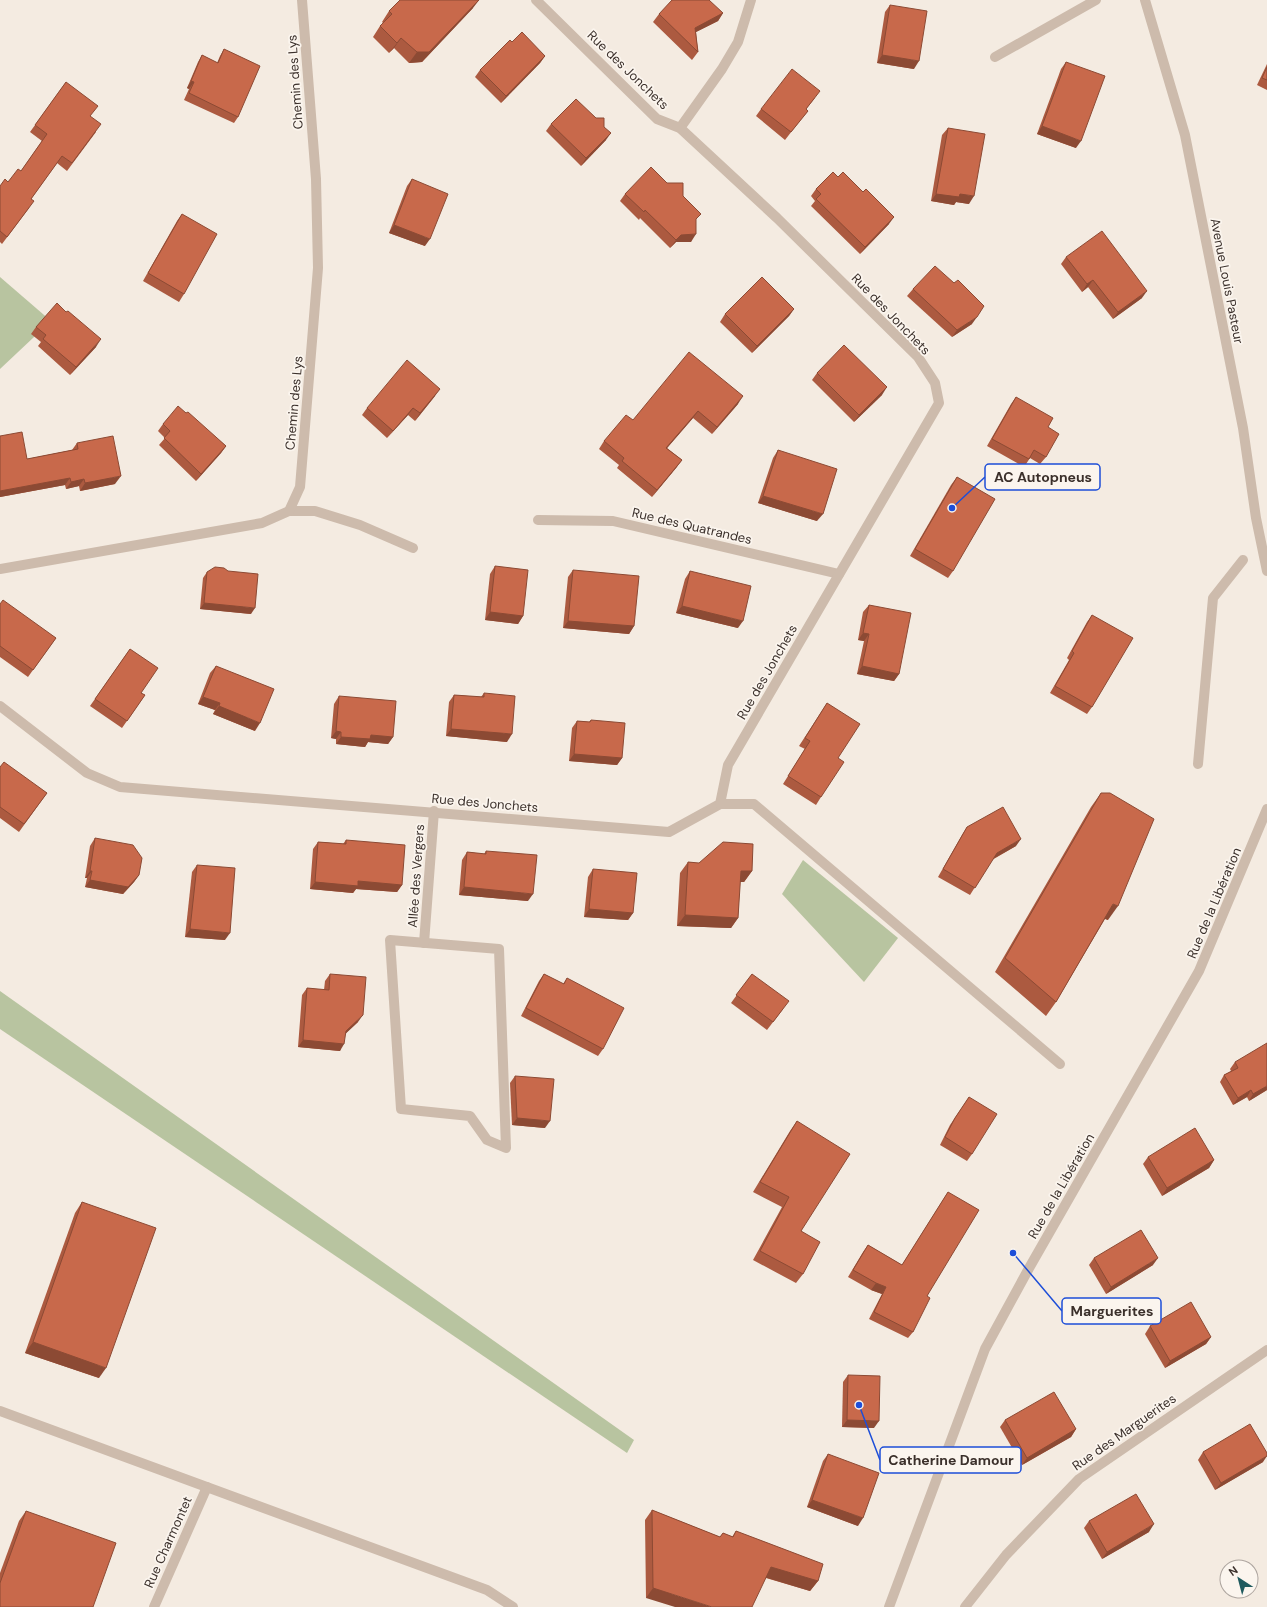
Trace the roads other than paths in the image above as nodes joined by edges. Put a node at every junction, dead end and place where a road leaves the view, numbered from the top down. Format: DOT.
graph roads {
  1 [pos="302,0"];
  2 [pos="536,0"];
  3 [pos="751,0"];
  4 [pos="1096,0"];
  5 [pos="1145,0"];
  6 [pos="995,57"];
  7 [pos="680,128"];
  8 [pos="289,511"];
  9 [pos="538,520"];
  10 [pos="414,548"];
  11 [pos="1244,560"];
  12 [pos="0,568"];
  13 [pos="1267,571"];
  14 [pos="838,574"];
  15 [pos="0,706"];
  16 [pos="1198,764"];
  17 [pos="720,804"];
  18 [pos="1267,809"];
  19 [pos="434,811"];
  20 [pos="424,943"];
  21 [pos="1060,1064"];
  22 [pos="1267,1350"];
  23 [pos="0,1411"];
  24 [pos="207,1487"];
  25 [pos="154,1607"];
  26 [pos="513,1607"];
  27 [pos="889,1607"];
  28 [pos="964,1607"];
  1 -- 8 [label="street, Chemin des Lys"];
  2 -- 7 [label="street, Rue des Jonchets"];
  3 -- 7 [label="street"];
  4 -- 6 [label="street"];
  5 -- 13 [label="street, Avenue Louis Pasteur"];
  7 -- 14 [label="street, Rue des Jonchets"];
  8 -- 10 [label="street"];
  8 -- 12 [label="street"];
  9 -- 14 [label="street, Rue des Quatrandes"];
  11 -- 16 [label="street"];
  14 -- 17 [label="street, Rue des Jonchets"];
  15 -- 19 [label="street, Rue des Jonchets"];
  17 -- 19 [label="street, Rue des Jonchets"];
  17 -- 21 [label="street"];
  18 -- 27 [label="street, Rue de la Libération"];
  19 -- 20 [label="street, Allée des Vergers"];
  20 -- 20 [label="street"];
  22 -- 28 [label="street, Rue des Marguerites"];
  23 -- 24 [label="street"];
  24 -- 25 [label="street, Rue Charmontet"];
  24 -- 26 [label="street"];
}
